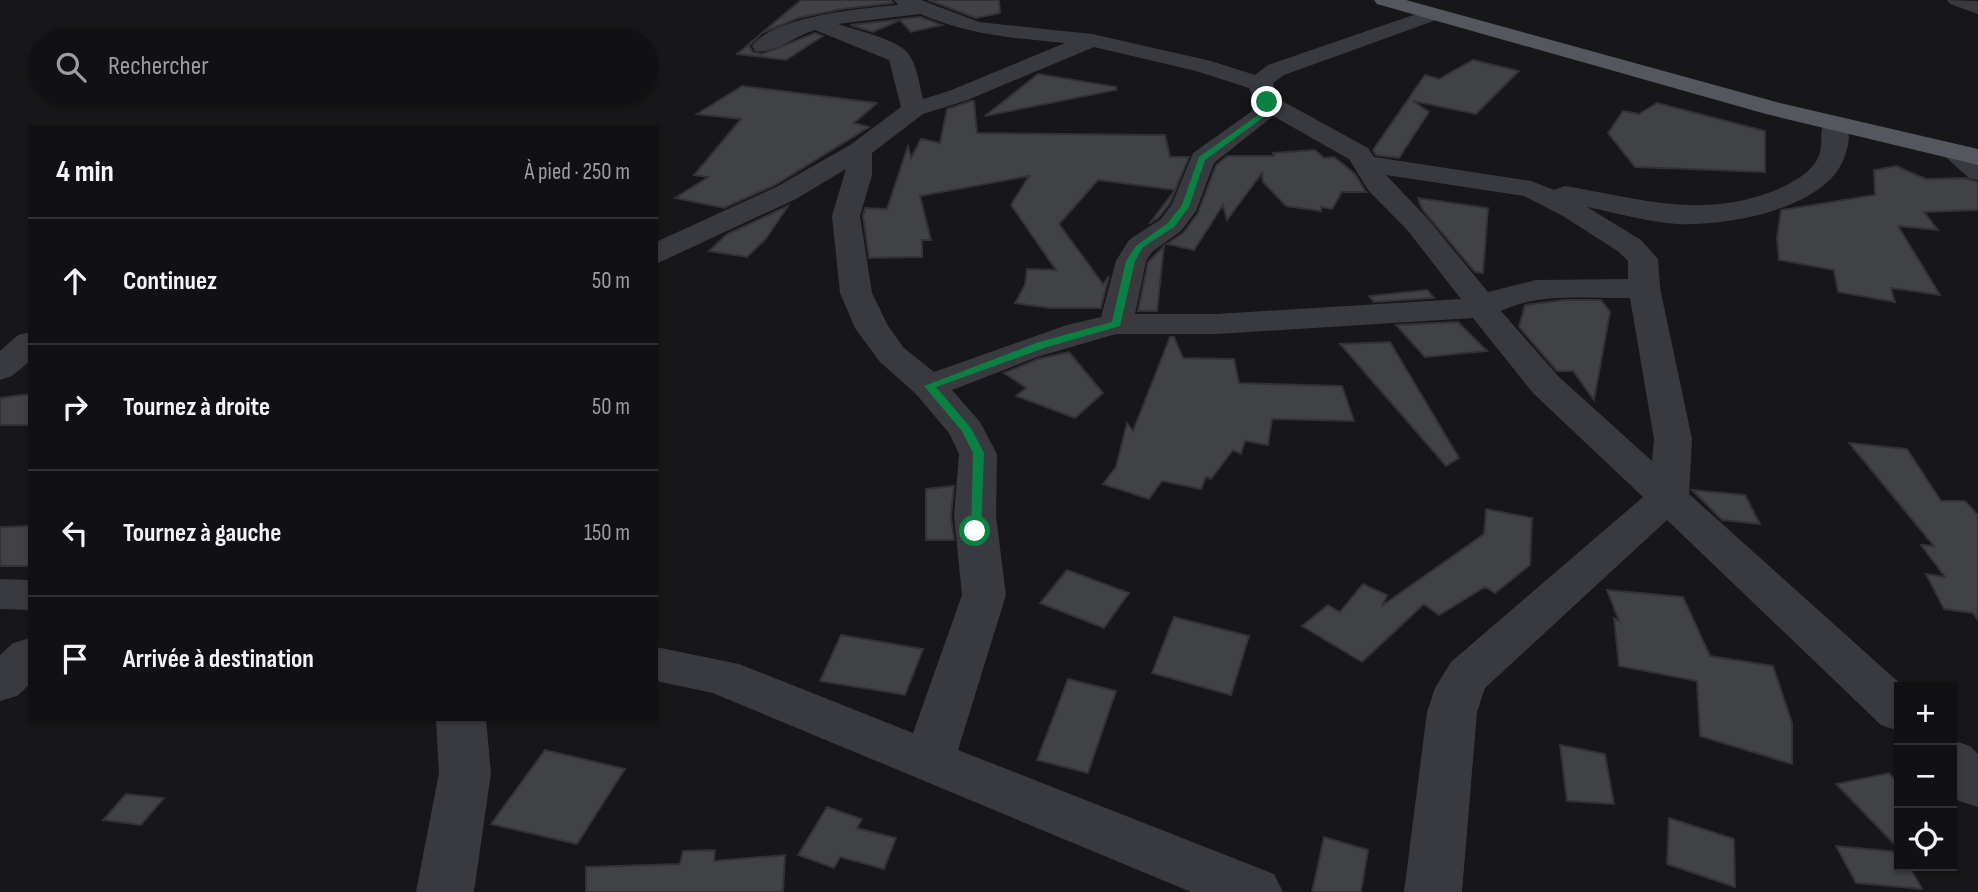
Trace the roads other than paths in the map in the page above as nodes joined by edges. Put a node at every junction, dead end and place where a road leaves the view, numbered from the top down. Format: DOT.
graph roads {
  1 [pos="1384,0"];
  2 [pos="1957,0"];
  3 [pos="913,4"];
  4 [pos="1978,8"];
  5 [pos="1433,15"];
  6 [pos="816,23"];
  7 [pos="1092,40"];
  8 [pos="763,46"];
  9 [pos="1263,93"];
  10 [pos="914,109"];
  11 [pos="1835,123"];
  12 [pos="859,150"];
  13 [pos="1966,155"];
  14 [pos="1368,164"];
  15 [pos="1978,172"];
  16 [pos="1531,189"];
  17 [pos="658,254"];
  18 [pos="1644,288"];
  19 [pos="1482,308"];
  20 [pos="1116,324"];
  21 [pos="28,344"];
  22 [pos="0,369"];
  23 [pos="929,386"];
  24 [pos="1668,497"];
  25 [pos="0,594"];
  26 [pos="28,595"];
  27 [pos="28,657"];
  28 [pos="658,664"];
  29 [pos="0,683"];
  30 [pos="1894,707"];
  31 [pos="461,721"];
  32 [pos="929,761"];
  33 [pos="1957,766"];
  34 [pos="1978,786"];
  35 [pos="445,892"];
  36 [pos="1254,892"];
  37 [pos="1433,892"];
  1 -- 5 [label="main road"];
  2 -- 4 [label="street"];
  3 -- 6 [label="street"];
  3 -- 7 [label="street"];
  5 -- 9 [label="street"];
  5 -- 11 [label="main road"];
  6 -- 8 [label="street"];
  6 -- 10 [label="street"];
  7 -- 9 [label="street"];
  7 -- 10 [label="street"];
  9 -- 14 [label="street"];
  9 -- 20 [label="street"];
  10 -- 12 [label="street"];
  11 -- 13 [label="main road"];
  11 -- 16 [label="street"];
  12 -- 17 [label="street"];
  12 -- 23 [label="street"];
  13 -- 15 [label="street"];
  14 -- 16 [label="street"];
  14 -- 19 [label="street"];
  16 -- 18 [label="street"];
  18 -- 19 [label="street"];
  18 -- 24 [label="street"];
  19 -- 20 [label="street"];
  19 -- 24 [label="street"];
  20 -- 23 [label="street"];
  21 -- 22 [label="street"];
  23 -- 32 [label="street"];
  24 -- 30 [label="street"];
  24 -- 37 [label="street"];
  25 -- 26 [label="street"];
  27 -- 29 [label="street"];
  28 -- 32 [label="street"];
  31 -- 35 [label="street"];
  32 -- 36 [label="street"];
  33 -- 34 [label="street"];
}
